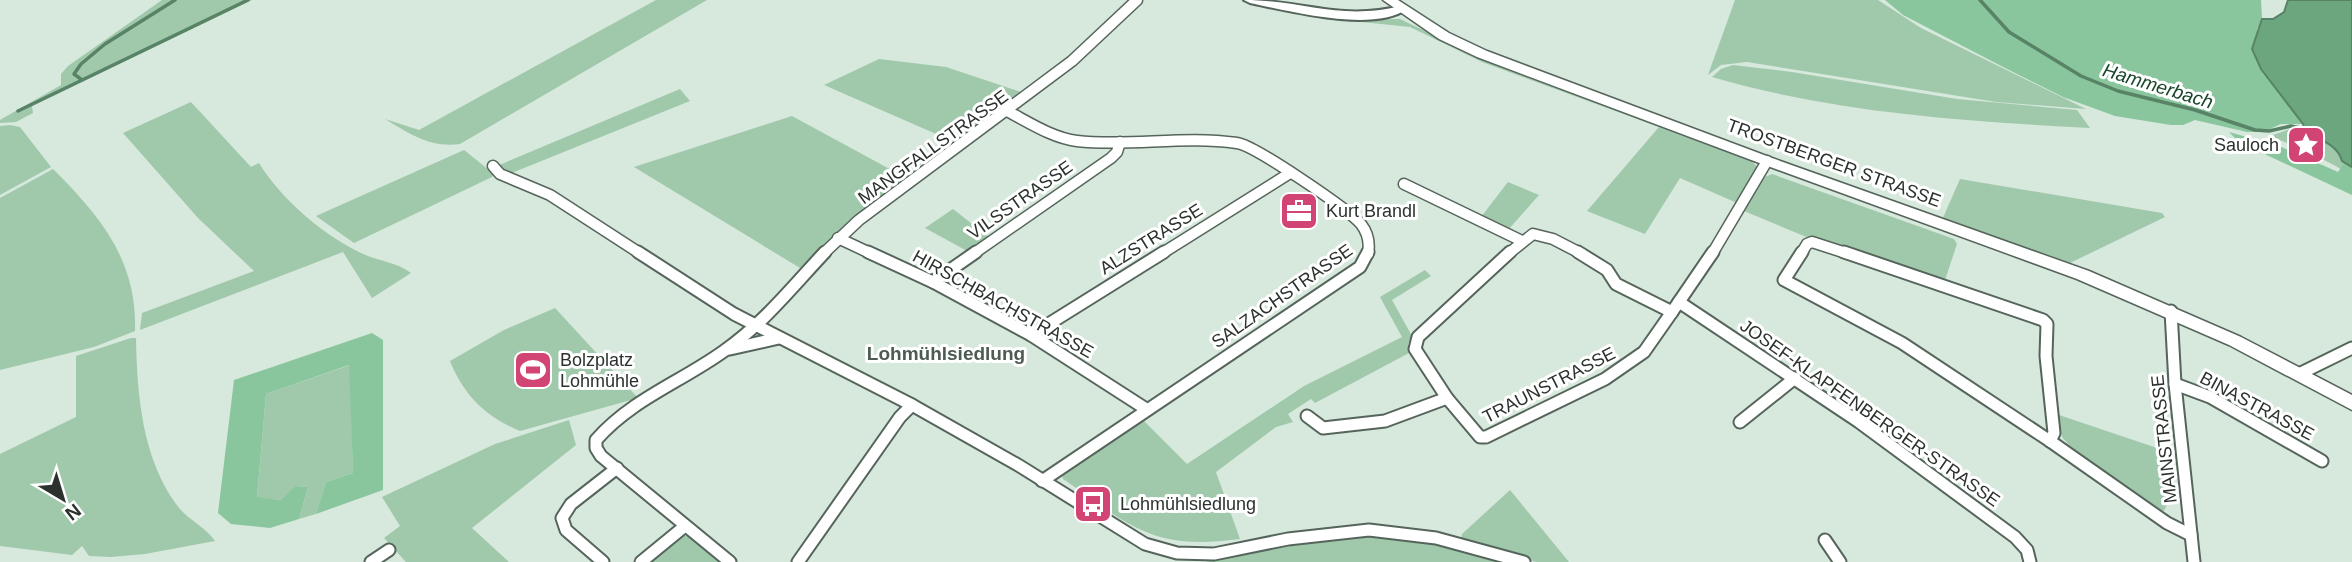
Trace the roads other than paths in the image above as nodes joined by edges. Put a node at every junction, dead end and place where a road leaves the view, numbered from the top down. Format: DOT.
graph roads {
  1 [pos="1137,0"];
  2 [pos="1250,0"];
  3 [pos="1395,4"];
  4 [pos="1009,112"];
  5 [pos="1120,142"];
  6 [pos="1766,161"];
  7 [pos="493,166"];
  8 [pos="1290,173"];
  9 [pos="1404,184"];
  10 [pos="838,237"];
  11 [pos="1522,242"];
  12 [pos="933,282"];
  13 [pos="1676,307"];
  14 [pos="2171,311"];
  15 [pos="754,326"];
  16 [pos="1031,335"];
  17 [pos="782,338"];
  18 [pos="2352,348"];
  19 [pos="726,350"];
  20 [pos="2268,359"];
  21 [pos="2299,374"];
  22 [pos="1795,378"];
  23 [pos="2175,384"];
  24 [pos="1447,398"];
  25 [pos="2352,403"];
  26 [pos="912,405"];
  27 [pos="2352,408"];
  28 [pos="1146,409"];
  29 [pos="1307,416"];
  30 [pos="1740,422"];
  31 [pos="2050,440"];
  32 [pos="2322,461"];
  33 [pos="617,468"];
  34 [pos="1042,481"];
  35 [pos="685,526"];
  36 [pos="2192,536"];
  37 [pos="1825,540"];
  38 [pos="389,550"];
  39 [pos="370,562"];
  40 [pos="603,562"];
  41 [pos="641,562"];
  42 [pos="730,562"];
  43 [pos="798,562"];
  44 [pos="1524,562"];
  45 [pos="1840,562"];
  46 [pos="2030,562"];
  47 [pos="2194,562"];
  1 -- 4 [label="street, MANGFALLSTRASSE"];
  2 -- 3 [label="street"];
  3 -- 6 [label="main road, TROSTBERGER STRASSE"];
  4 -- 5 [label="street, SALZACHSTRASSE"];
  4 -- 10 [label="street, MANGFALLSTRASSE"];
  5 -- 8 [label="street, SALZACHSTRASSE"];
  5 -- 12 [label="street, VILSSTRASSE"];
  6 -- 13 [label="street, TRAUNSTRASSE"];
  6 -- 14 [label="main road, TROSTBERGER STRASSE"];
  7 -- 15 [label="street"];
  8 -- 16 [label="street, ALZSTRASSE"];
  8 -- 28 [label="street, SALZACHSTRASSE"];
  9 -- 11 [label="street"];
  10 -- 12 [label="street, HIRSCHBACHSTRASSE"];
  10 -- 15 [label="street, MANGFALLSTRASSE"];
  11 -- 13 [label="street, JOSEF-KLAPFENBERGER-STRASSE"];
  11 -- 24 [label="street, TRAUNSTRASSE"];
  12 -- 16 [label="street, HIRSCHBACHSTRASSE"];
  13 -- 22 [label="street, JOSEF-KLAPFENBERGER-STRASSE"];
  13 -- 24 [label="street, TRAUNSTRASSE"];
  14 -- 20 [label="main road, TROSTBERGER STRASSE"];
  14 -- 23 [label="street, MAINSTRASSE"];
  15 -- 17 [label="street"];
  15 -- 19 [label="street"];
  16 -- 28 [label="street, HIRSCHBACHSTRASSE"];
  17 -- 19 [label="street"];
  17 -- 26 [label="street"];
  18 -- 21 [label="street"];
  19 -- 33 [label="street"];
  20 -- 21 [label="main road, TROSTBERGER STRASSE"];
  20 -- 27 [label="main road, TROSTBERGER STRASSE"];
  21 -- 25 [label="main road, TROSTBERGER STRASSE"];
  22 -- 30 [label="street"];
  22 -- 46 [label="street, JOSEF-KLAPFENBERGER-STRASSE"];
  23 -- 32 [label="street, BINASTRASSE"];
  23 -- 36 [label="street, MAINSTRASSE"];
  24 -- 29 [label="street"];
  26 -- 34 [label="street"];
  26 -- 43 [label="street"];
  28 -- 34 [label="street, SALZACHSTRASSE"];
  31 -- 31 [label="street"];
  31 -- 36 [label="street"];
  33 -- 35 [label="street"];
  33 -- 40 [label="street"];
  34 -- 44 [label="street"];
  35 -- 41 [label="street"];
  35 -- 42 [label="street"];
  36 -- 47 [label="street, MAINSTRASSE"];
  37 -- 45 [label="street"];
  38 -- 39 [label="street"];
}
